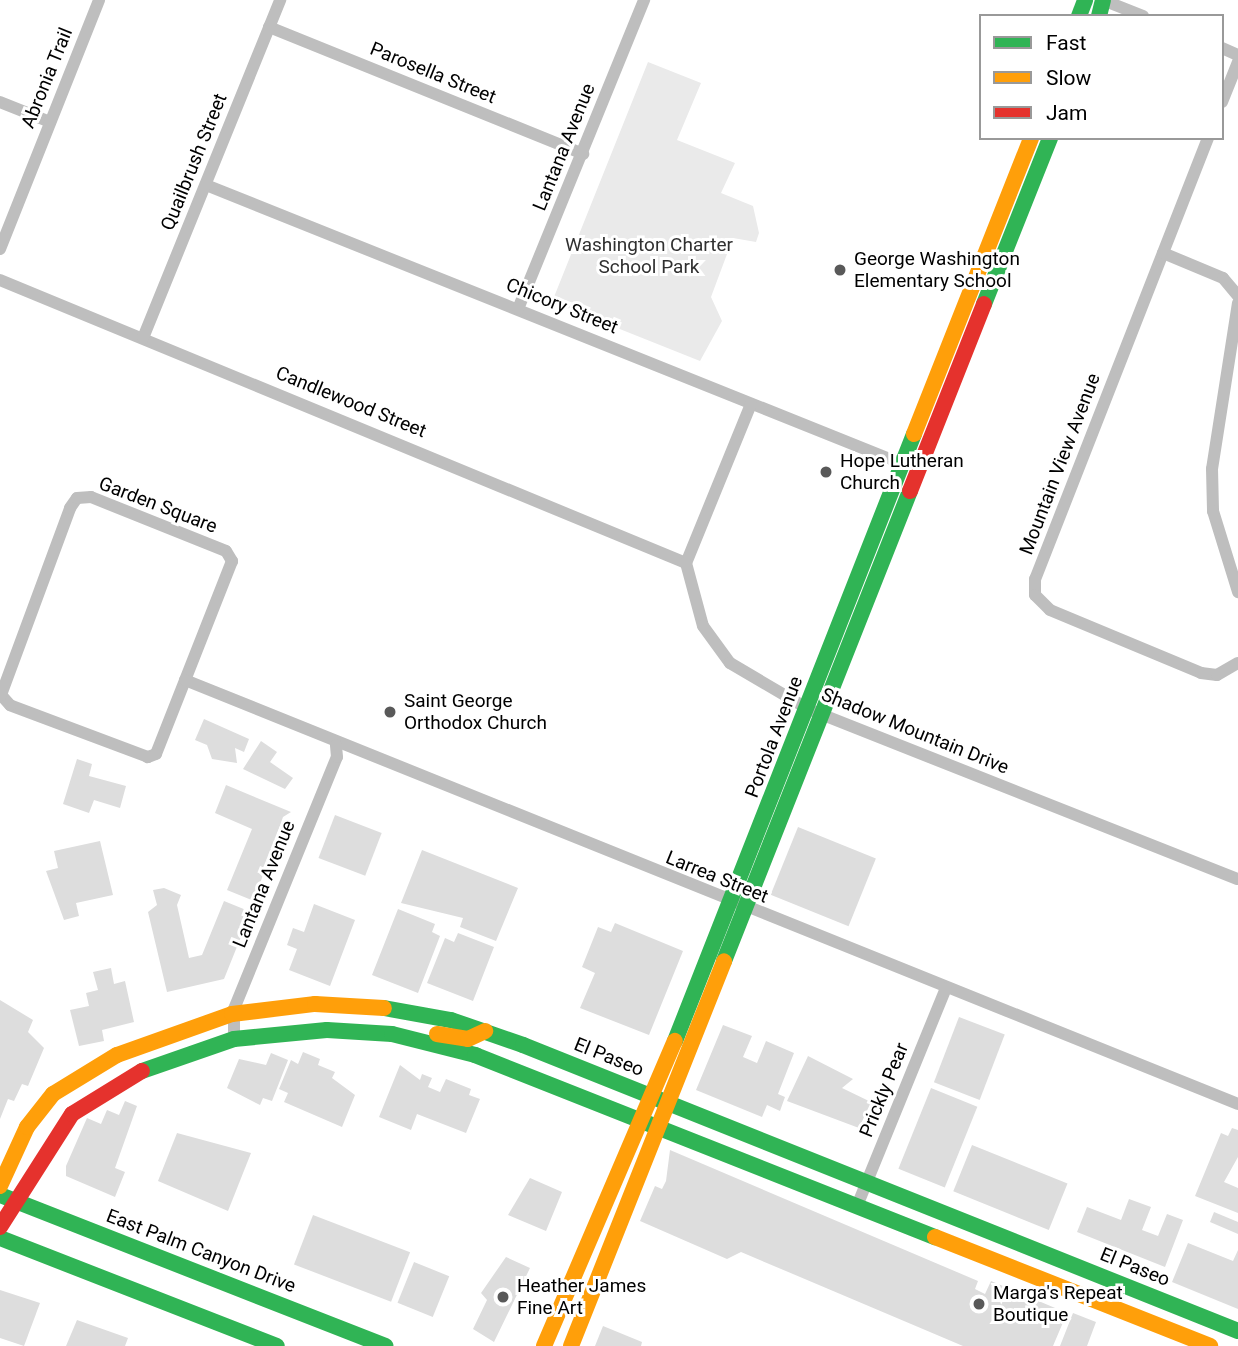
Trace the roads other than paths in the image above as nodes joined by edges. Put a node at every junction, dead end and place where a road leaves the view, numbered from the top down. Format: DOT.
graph roads {
  1 [pos="99,0"];
  2 [pos="280,0"];
  3 [pos="644,0"];
  4 [pos="1104,0"];
  5 [pos="1138,14"];
  6 [pos="270,27"];
  7 [pos="1238,62"];
  8 [pos="1224,97"];
  9 [pos="0,102"];
  10 [pos="50,122"];
  11 [pos="1030,140"];
  12 [pos="1049,140"];
  13 [pos="1207,140"];
  14 [pos="583,154"];
  15 [pos="206,185"];
  16 [pos="0,249"];
  17 [pos="1163,253"];
  18 [pos="0,279"];
  19 [pos="1238,296"];
  20 [pos="1238,303"];
  21 [pos="519,309"];
  22 [pos="143,338"];
  23 [pos="751,404"];
  24 [pos="902,464"];
  25 [pos="686,564"];
  26 [pos="1238,592"];
  27 [pos="1238,663"];
  28 [pos="185,680"];
  29 [pos="815,712"];
  30 [pos="335,745"];
  31 [pos="1238,879"];
  32 [pos="727,902"];
  33 [pos="744,909"];
  34 [pos="946,988"];
  35 [pos="232,1014"];
  36 [pos="485,1031"];
  37 [pos="418,1038"];
  38 [pos="234,1039"];
  39 [pos="657,1101"];
  40 [pos="1238,1104"];
  41 [pos="653,1124"];
  42 [pos="866,1182"];
  43 [pos="0,1186"];
  44 [pos="0,1195"];
  45 [pos="610,1199"];
  46 [pos="21,1203"];
  47 [pos="857,1206"];
  48 [pos="622,1216"];
  49 [pos="0,1227"];
  50 [pos="0,1238"];
  51 [pos="1238,1331"];
  52 [pos="277,1346"];
  53 [pos="386,1346"];
  54 [pos="544,1346"];
  55 [pos="570,1346"];
  56 [pos="1210,1346"];
  1 -- 10 [label="street, Abronia Trail"];
  2 -- 6 [label="street, Quailbrush Street"];
  3 -- 14 [label="street, Lantana Avenue"];
  4 -- 5 [label="street"];
  6 -- 14 [label="street, Parosella Street"];
  6 -- 15 [label="street, Quailbrush Street"];
  7 -- 8 [label="street"];
  9 -- 10 [label="street"];
  10 -- 16 [label="street, Abronia Trail"];
  11 -- 24 [label="street, Portola Avenue"];
  12 -- 29 [label="street, Portola Avenue"];
  13 -- 17 [label="street, Mountain View Avenue"];
  14 -- 21 [label="street, Lantana Avenue"];
  15 -- 21 [label="street, Chicory Street"];
  15 -- 22 [label="street, Quailbrush Street"];
  17 -- 19 [label="street"];
  17 -- 27 [label="street, Mountain View Avenue"];
  18 -- 22 [label="street, Candlewood Street"];
  20 -- 26 [label="street"];
  21 -- 23 [label="street, Chicory Street"];
  22 -- 25 [label="street, Candlewood Street"];
  23 -- 24 [label="street, Chicory Street"];
  23 -- 25 [label="street"];
  24 -- 29 [label="street, Portola Avenue"];
  25 -- 29 [label="street, Shadow Mountain Drive"];
  28 -- 28 [label="street, Garden Square"];
  28 -- 30 [label="street, Larrea Street"];
  29 -- 31 [label="street, Shadow Mountain Drive"];
  29 -- 32 [label="street, Portola Avenue"];
  29 -- 33 [label="street, Portola Avenue"];
  30 -- 32 [label="street, Larrea Street"];
  30 -- 35 [label="street, Lantana Avenue"];
  32 -- 33 [label="street, Larrea Street"];
  32 -- 39 [label="street, Portola Avenue"];
  33 -- 34 [label="street, Larrea Street"];
  33 -- 39 [label="street, Portola Avenue"];
  34 -- 40 [label="street, Larrea Street"];
  34 -- 42 [label="street, Prickly Pear"];
  35 -- 36 [label="street, El Paseo"];
  35 -- 38 [label="street, Lantana Avenue"];
  35 -- 43 [label="street, El Paseo"];
  36 -- 37 [label="street"];
  36 -- 39 [label="street, El Paseo"];
  37 -- 38 [label="street"];
  37 -- 41 [label="street"];
  38 -- 46 [label="street"];
  39 -- 41 [label="street, Portola Avenue"];
  39 -- 42 [label="street, El Paseo"];
  41 -- 45 [label="street, Portola Avenue"];
  41 -- 47 [label="street"];
  41 -- 48 [label="street"];
  42 -- 47 [label="street, Prickly Pear"];
  42 -- 51 [label="street, El Paseo"];
  44 -- 46 [label="street, East Palm Canyon Drive"];
  45 -- 48 [label="street"];
  45 -- 54 [label="street, Portola Avenue"];
  46 -- 49 [label="street"];
  46 -- 53 [label="street, East Palm Canyon Drive"];
  47 -- 56 [label="street"];
  48 -- 55 [label="street"];
  50 -- 52 [label="street"];
}
